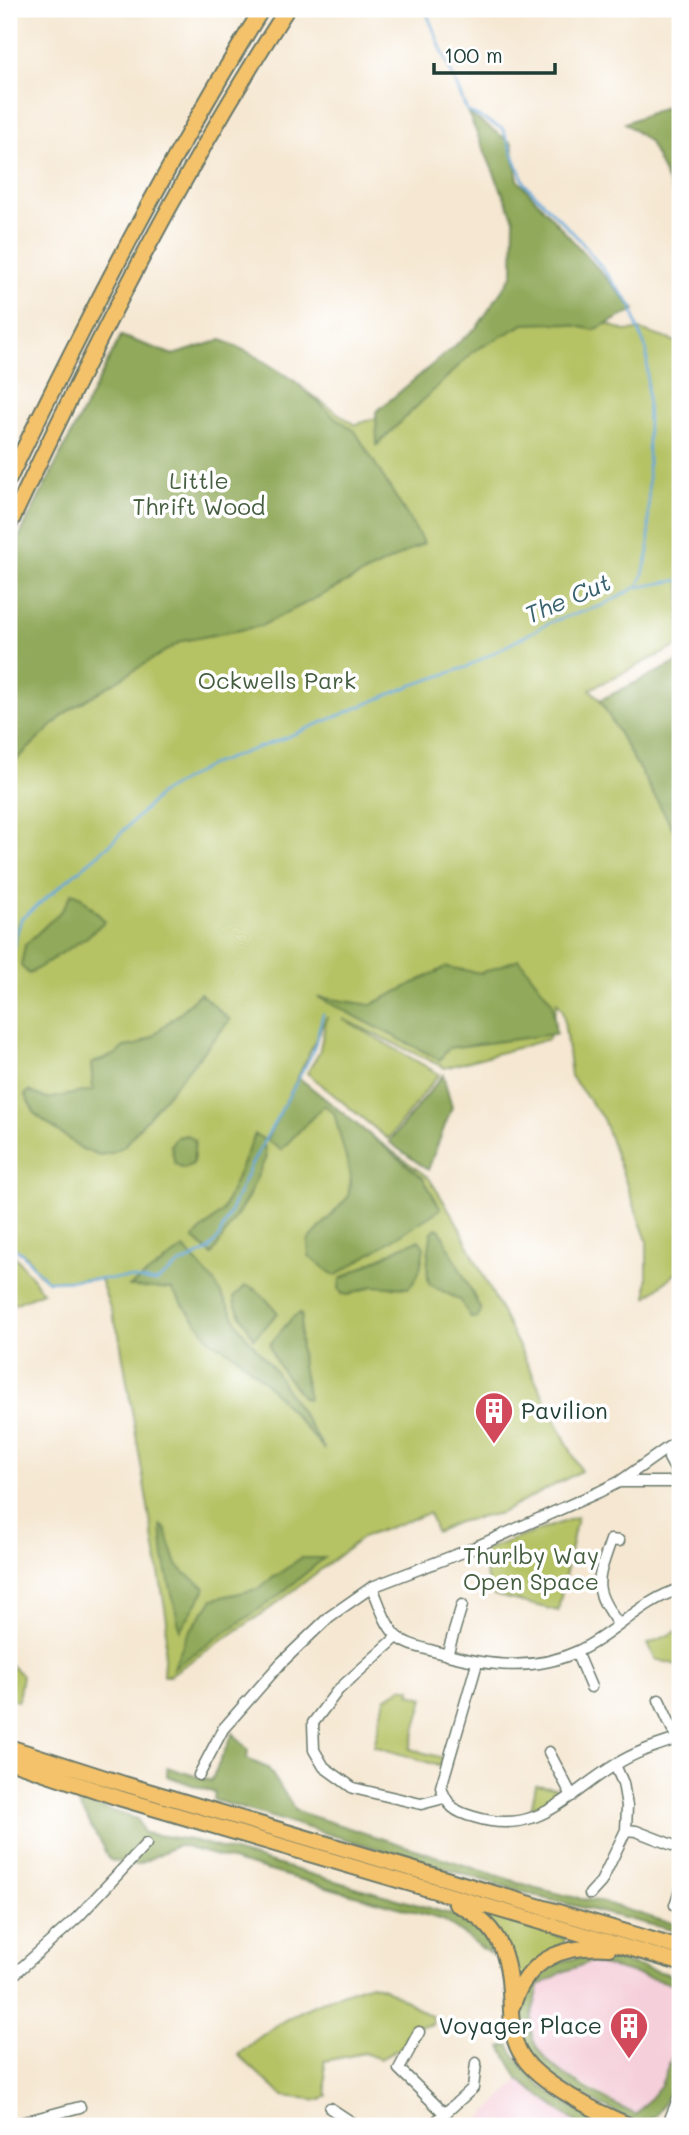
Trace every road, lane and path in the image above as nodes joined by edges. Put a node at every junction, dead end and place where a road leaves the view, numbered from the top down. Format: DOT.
graph roads {
  1 [pos="262,9"];
  2 [pos="286,9"];
  3 [pos="9,479"];
  4 [pos="9,526"];
  5 [pos="677,1441"];
  6 [pos="680,1480"];
  7 [pos="620,1482"];
  8 [pos="619,1541"];
  9 [pos="372,1587"];
  10 [pos="680,1589"];
  11 [pos="462,1605"];
  12 [pos="619,1625"];
  13 [pos="397,1637"];
  14 [pos="576,1652"];
  15 [pos="447,1655"];
  16 [pos="477,1662"];
  17 [pos="591,1687"];
  18 [pos="659,1700"];
  19 [pos="679,1738"];
  20 [pos="9,1746"];
  21 [pos="549,1752"];
  22 [pos="9,1761"];
  23 [pos="615,1765"];
  24 [pos="198,1775"];
  25 [pos="572,1796"];
  26 [pos="444,1798"];
  27 [pos="626,1830"];
  28 [pos="146,1844"];
  29 [pos="680,1848"];
  30 [pos="420,1887"];
  31 [pos="680,1890"];
  32 [pos="590,1894"];
  33 [pos="676,1905"];
  34 [pos="680,1948"];
  35 [pos="639,1951"];
  36 [pos="680,1963"];
  37 [pos="9,1979"];
  38 [pos="511,2013"];
  39 [pos="419,2032"];
  40 [pos="476,2063"];
  41 [pos="680,2095"];
  42 [pos="80,2107"];
  43 [pos="330,2108"];
  44 [pos="444,2113"];
  45 [pos="671,2115"];
  46 [pos="9,2126"];
  47 [pos="357,2126"];
  48 [pos="431,2126"];
  49 [pos="630,2126"];
  50 [pos="658,2126"];
  51 [pos="667,2126"];
  1 -- 3 [label="highway"];
  2 -- 4 [label="highway"];
  5 -- 6 [label="street"];
  5 -- 7 [label="street"];
  6 -- 7 [label="street"];
  7 -- 9 [label="street"];
  8 -- 12 [label="street"];
  9 -- 13 [label="street"];
  9 -- 24 [label="street"];
  10 -- 12 [label="street"];
  11 -- 15 [label="street"];
  12 -- 14 [label="street"];
  13 -- 15 [label="street"];
  13 -- 26 [label="street"];
  14 -- 16 [label="street"];
  14 -- 17 [label="street"];
  15 -- 16 [label="street"];
  16 -- 26 [label="street"];
  18 -- 19 [label="street"];
  19 -- 23 [label="street"];
  20 -- 34 [label="highway"];
  21 -- 25 [label="street"];
  22 -- 30 [label="highway"];
  23 -- 25 [label="street"];
  23 -- 27 [label="street"];
  25 -- 26 [label="street"];
  27 -- 29 [label="street"];
  27 -- 32 [label="street"];
  28 -- 37 [label="street"];
  30 -- 35 [label="highway"];
  30 -- 38 [label="highway"];
  31 -- 33 [label="street"];
  35 -- 36 [label="highway"];
  35 -- 38 [label="highway"];
  38 -- 49 [label="highway"];
  39 -- 44 [label="street"];
  40 -- 44 [label="street"];
  41 -- 45 [label="street"];
  42 -- 46 [label="street"];
  43 -- 47 [label="street"];
  44 -- 48 [label="street"];
  45 -- 50 [label="street"];
  45 -- 51 [label="street"];
}
